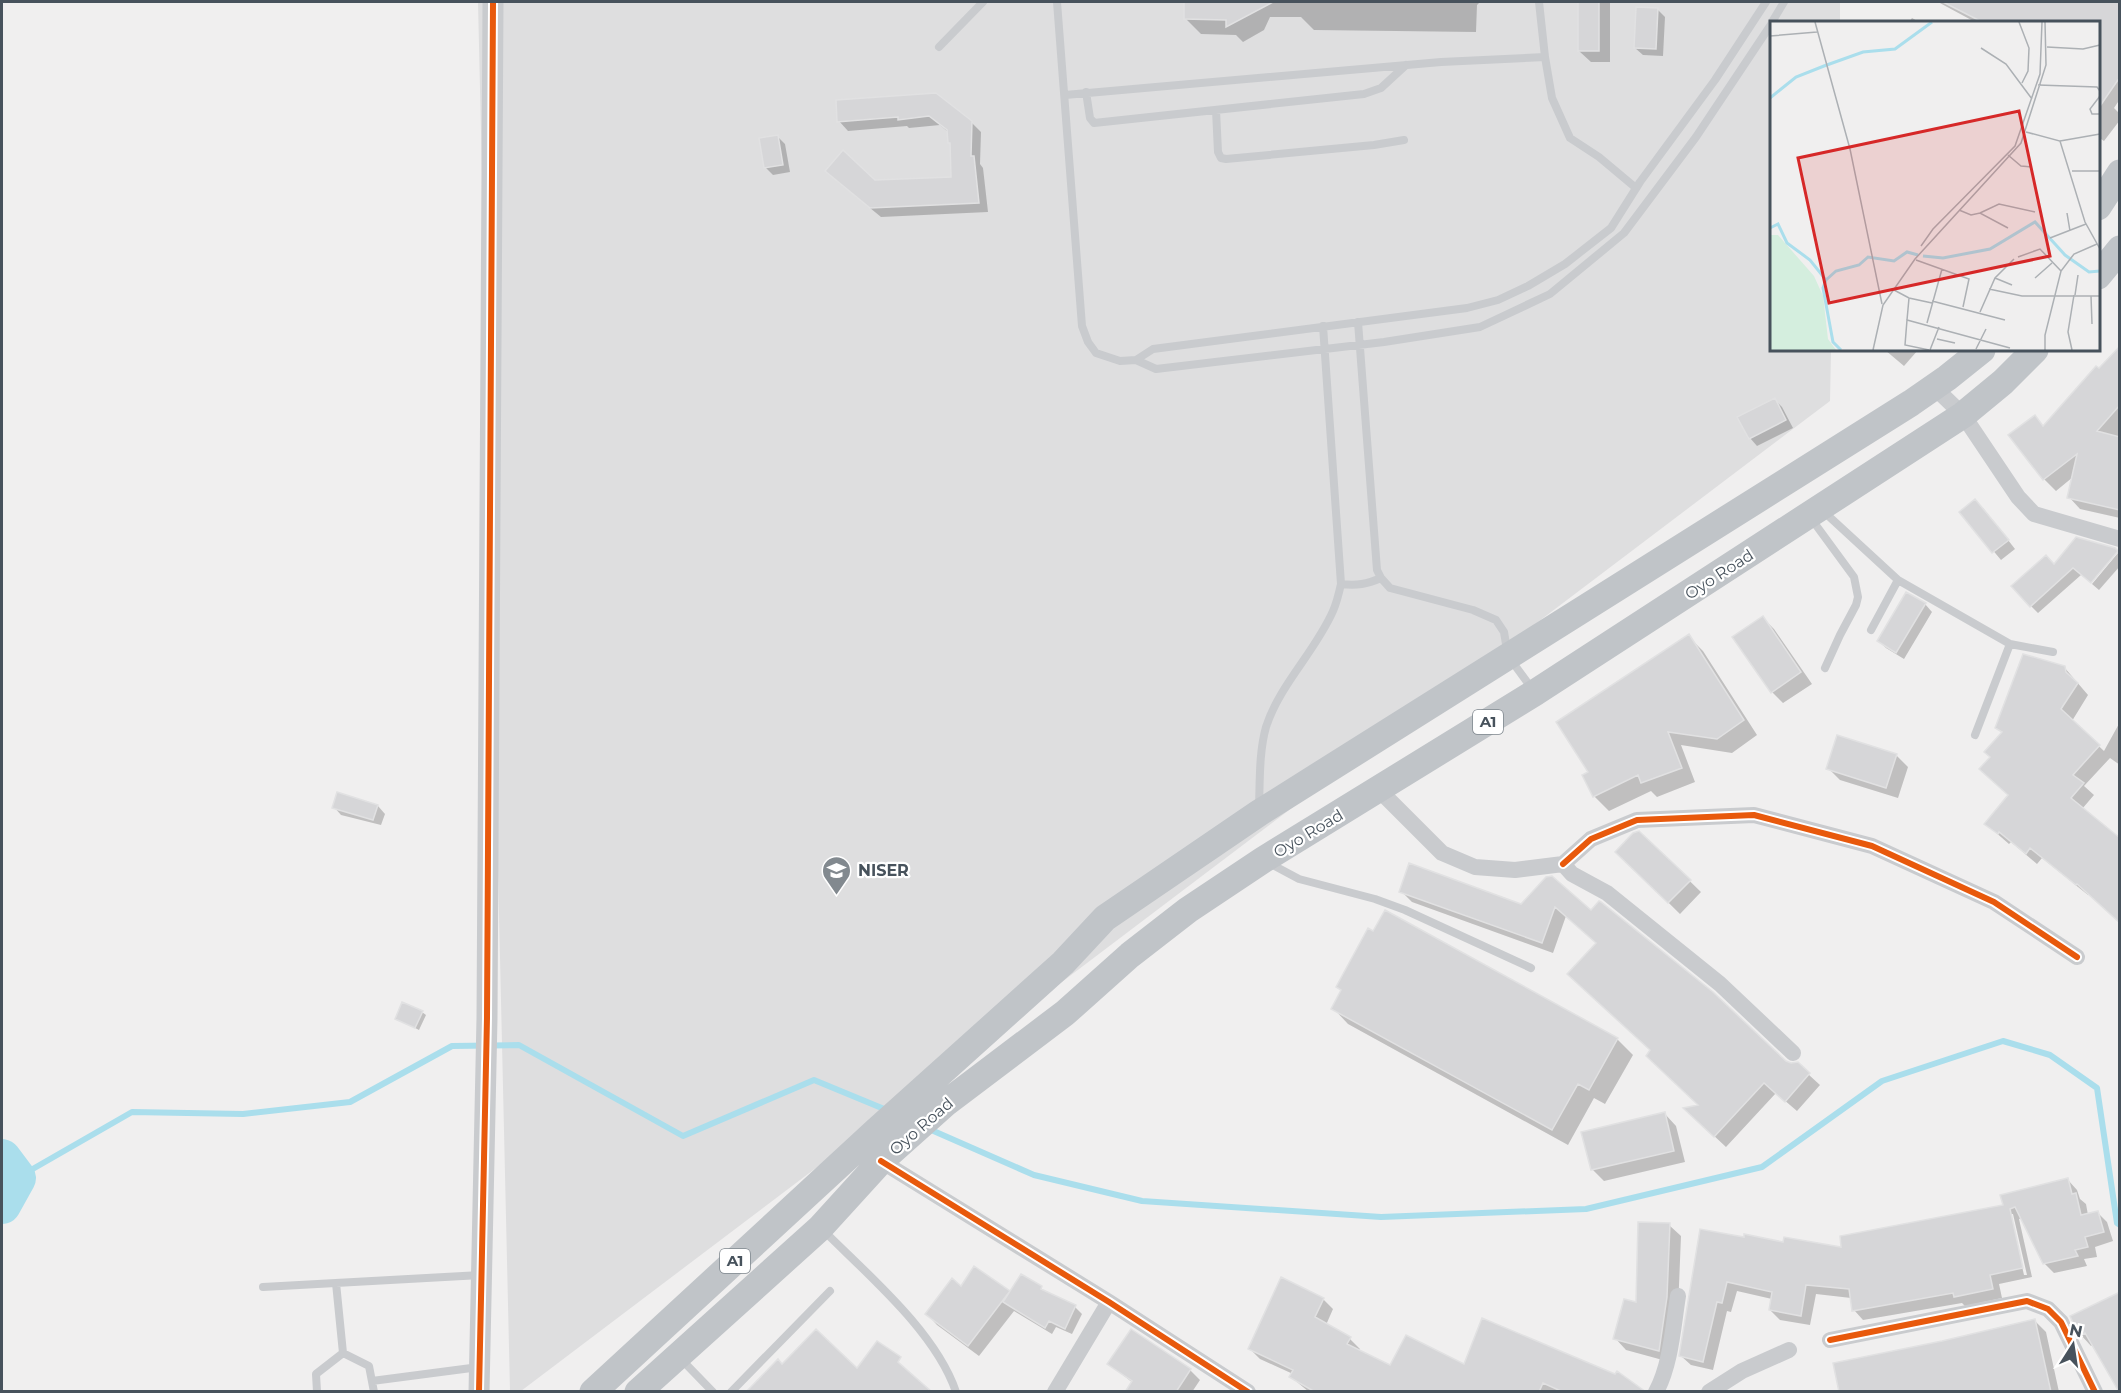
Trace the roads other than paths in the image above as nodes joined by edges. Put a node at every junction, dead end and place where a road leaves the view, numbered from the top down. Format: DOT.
graph roads {
  1 [pos="493,2"];
  2 [pos="983,2"];
  3 [pos="1057,2"];
  4 [pos="1539,2"];
  5 [pos="1766,2"];
  6 [pos="1784,2"];
  7 [pos="1773,21"];
  8 [pos="1770,26"];
  9 [pos="939,47"];
  10 [pos="1545,57"];
  11 [pos="1406,65"];
  12 [pos="1086,92"];
  13 [pos="1065,95"];
  14 [pos="1215,110"];
  15 [pos="1404,140"];
  16 [pos="2120,173"];
  17 [pos="1636,188"];
  18 [pos="2100,204"];
  19 [pos="2120,249"];
  20 [pos="2100,274"];
  21 [pos="1358,322"];
  22 [pos="1323,326"];
  23 [pos="1360,344"];
  24 [pos="1326,348"];
  25 [pos="1981,351"];
  26 [pos="2034,351"];
  27 [pos="1136,360"];
  28 [pos="1934,387"];
  29 [pos="1963,415"];
  30 [pos="1814,512"];
  31 [pos="2120,539"];
  32 [pos="1381,578"];
  33 [pos="1898,580"];
  34 [pos="1341,584"];
  35 [pos="1871,630"];
  36 [pos="2010,644"];
  37 [pos="2053,652"];
  38 [pos="1508,656"];
  39 [pos="1825,668"];
  40 [pos="1536,692"];
  41 [pos="1975,735"];
  42 [pos="1379,790"];
  43 [pos="1259,813"];
  44 [pos="1263,860"];
  45 [pos="1563,864"];
  46 [pos="2077,957"];
  47 [pos="1531,968"];
  48 [pos="1793,1053"];
  49 [pos="885,1158"];
  50 [pos="820,1228"];
  51 [pos="482,1275"];
  52 [pos="336,1283"];
  53 [pos="263,1287"];
  54 [pos="830,1291"];
  55 [pos="1678,1296"];
  56 [pos="1109,1302"];
  57 [pos="1830,1340"];
  58 [pos="1789,1350"];
  59 [pos="344,1353"];
  60 [pos="678,1356"];
  61 [pos="480,1367"];
  62 [pos="372,1381"];
  63 [pos="317,1392"];
  64 [pos="374,1392"];
  65 [pos="479,1392"];
  66 [pos="593,1392"];
  67 [pos="638,1392"];
  68 [pos="713,1392"];
  69 [pos="730,1392"];
  70 [pos="956,1392"];
  71 [pos="1055,1392"];
  72 [pos="1248,1392"];
  73 [pos="1656,1392"];
  74 [pos="1709,1392"];
  75 [pos="2095,1392"];
  1 -- 51 [label="street"];
  2 -- 9 [label="lane"];
  3 -- 13 [label="lane"];
  4 -- 10 [label="lane"];
  5 -- 17 [label="lane"];
  6 -- 7 [label="lane"];
  8 -- 23 [label="lane"];
  10 -- 11 [label="lane"];
  10 -- 17 [label="lane"];
  11 -- 12 [label="lane"];
  11 -- 14 [label="lane"];
  12 -- 13 [label="lane"];
  12 -- 14 [label="lane"];
  13 -- 27 [label="lane"];
  14 -- 15 [label="lane"];
  16 -- 18 [label="highway"];
  17 -- 21 [label="lane"];
  19 -- 20 [label="highway"];
  21 -- 22 [label="lane"];
  21 -- 23 [label="lane"];
  22 -- 24 [label="lane"];
  22 -- 27 [label="lane"];
  23 -- 24 [label="lane"];
  23 -- 32 [label="lane"];
  24 -- 27 [label="lane"];
  24 -- 34 [label="lane"];
  25 -- 28 [label="highway, Oyo Road / A1"];
  26 -- 29 [label="highway, Oyo Road / A1"];
  28 -- 29 [label="street"];
  28 -- 38 [label="highway, Oyo Road / A1"];
  29 -- 30 [label="highway, Oyo Road / A1"];
  29 -- 31 [label="street"];
  30 -- 33 [label="lane"];
  30 -- 39 [label="lane"];
  30 -- 40 [label="highway, Oyo Road / A1"];
  32 -- 34 [label="lane"];
  32 -- 38 [label="lane"];
  33 -- 35 [label="lane"];
  33 -- 36 [label="lane"];
  34 -- 43 [label="lane"];
  36 -- 37 [label="lane"];
  36 -- 41 [label="lane"];
  38 -- 40 [label="lane"];
  38 -- 43 [label="highway, Oyo Road / A1"];
  40 -- 42 [label="highway, Oyo Road / A1"];
  42 -- 44 [label="highway, Oyo Road / A1"];
  42 -- 45 [label="street"];
  43 -- 66 [label="highway, Oyo Road / A1"];
  44 -- 47 [label="lane"];
  44 -- 49 [label="highway, Oyo Road / A1"];
  45 -- 46 [label="street"];
  45 -- 48 [label="street"];
  49 -- 50 [label="highway, Oyo Road / A1"];
  49 -- 56 [label="street"];
  50 -- 60 [label="highway, Oyo Road / A1"];
  50 -- 70 [label="lane"];
  51 -- 52 [label="lane"];
  51 -- 61 [label="street"];
  52 -- 53 [label="lane"];
  52 -- 59 [label="lane"];
  54 -- 69 [label="lane"];
  55 -- 73 [label="street"];
  56 -- 71 [label="street"];
  56 -- 72 [label="street"];
  57 -- 75 [label="street"];
  58 -- 74 [label="street"];
  59 -- 62 [label="lane"];
  59 -- 63 [label="lane"];
  60 -- 67 [label="highway, Oyo Road / A1"];
  60 -- 68 [label="lane"];
  61 -- 62 [label="lane"];
  61 -- 65 [label="street"];
  62 -- 64 [label="lane"];
}
